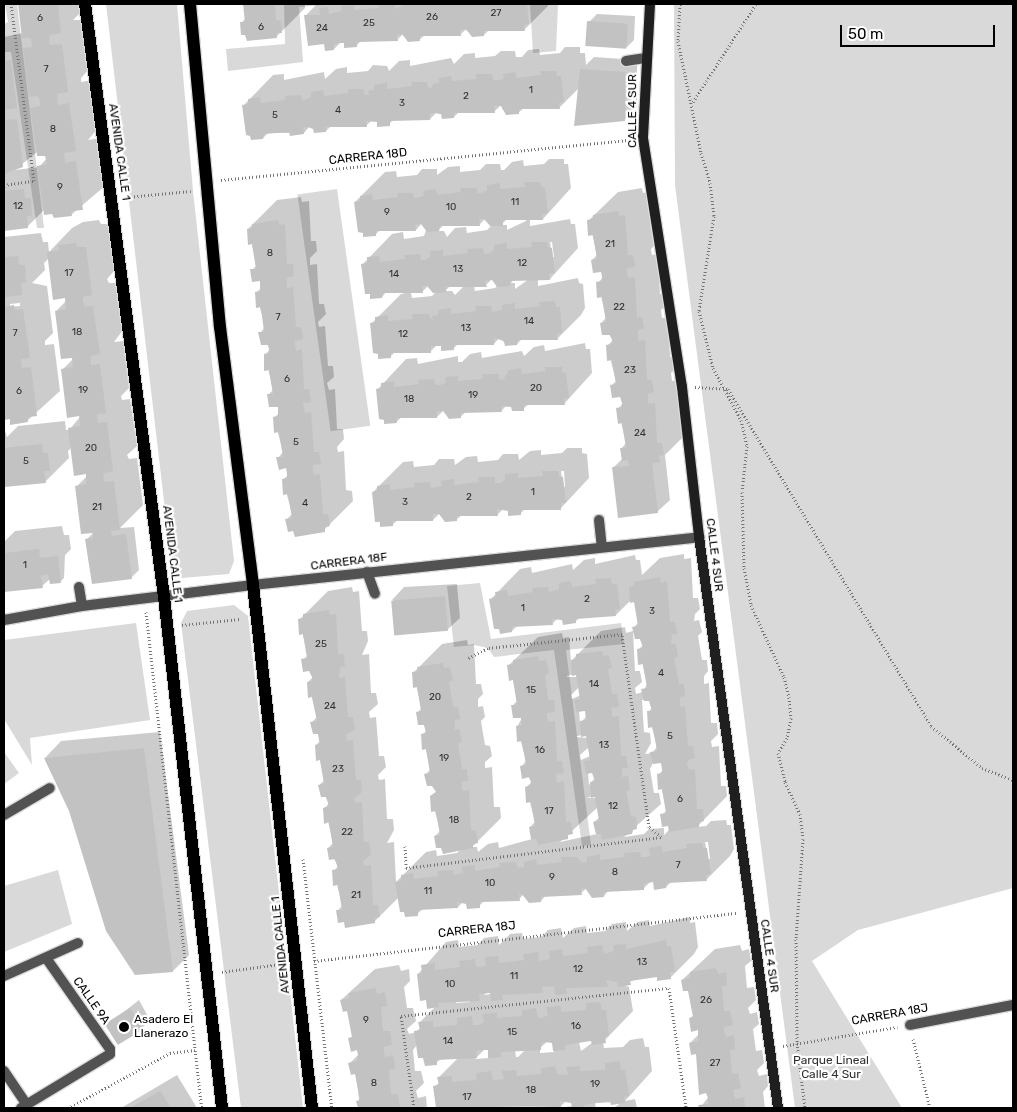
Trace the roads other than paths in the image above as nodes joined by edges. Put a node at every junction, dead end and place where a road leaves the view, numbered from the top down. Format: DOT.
graph roads {
  1 [pos="85,4"];
  2 [pos="190,4"];
  3 [pos="650,4"];
  4 [pos="646,58"];
  5 [pos="626,61"];
  6 [pos="600,520"];
  7 [pos="699,537"];
  8 [pos="602,547"];
  9 [pos="367,572"];
  10 [pos="253,585"];
  11 [pos="79,587"];
  12 [pos="375,594"];
  13 [pos="164,596"];
  14 [pos="82,606"];
  15 [pos="4,620"];
  16 [pos="50,788"];
  17 [pos="4,814"];
  18 [pos="78,943"];
  19 [pos="46,958"];
  20 [pos="4,976"];
  21 [pos="1013,1005"];
  22 [pos="910,1026"];
  23 [pos="4,1071"];
  24 [pos="24,1107"];
  25 [pos="222,1108"];
  26 [pos="312,1108"];
  27 [pos="778,1108"];
  1 -- 13 [label="main road, AVENIDA CALLE 1"];
  2 -- 10 [label="main road, AVENIDA CALLE 1"];
  3 -- 4 [label="main road, CALLE 4 SUR"];
  4 -- 5 [label="street"];
  4 -- 7 [label="main road, CALLE 4 SUR"];
  6 -- 8 [label="street"];
  7 -- 8 [label="street, CARRERA 18F"];
  7 -- 27 [label="main road, CALLE 4 SUR"];
  8 -- 9 [label="street, CARRERA 18F"];
  9 -- 10 [label="street, CARRERA 18F"];
  9 -- 12 [label="street"];
  10 -- 13 [label="street, CARRERA 18F"];
  10 -- 26 [label="main road, AVENIDA CALLE 1"];
  11 -- 14 [label="street"];
  13 -- 14 [label="street, CARRERA 18F"];
  13 -- 25 [label="main road, AVENIDA CALLE 1"];
  14 -- 15 [label="street, CARRERA 18F"];
  16 -- 17 [label="street"];
  18 -- 19 [label="street"];
  19 -- 20 [label="street"];
  19 -- 24 [label="street, CALLE 9A"];
  21 -- 22 [label="street, CARRERA 18J"];
  23 -- 24 [label="street"];
}
